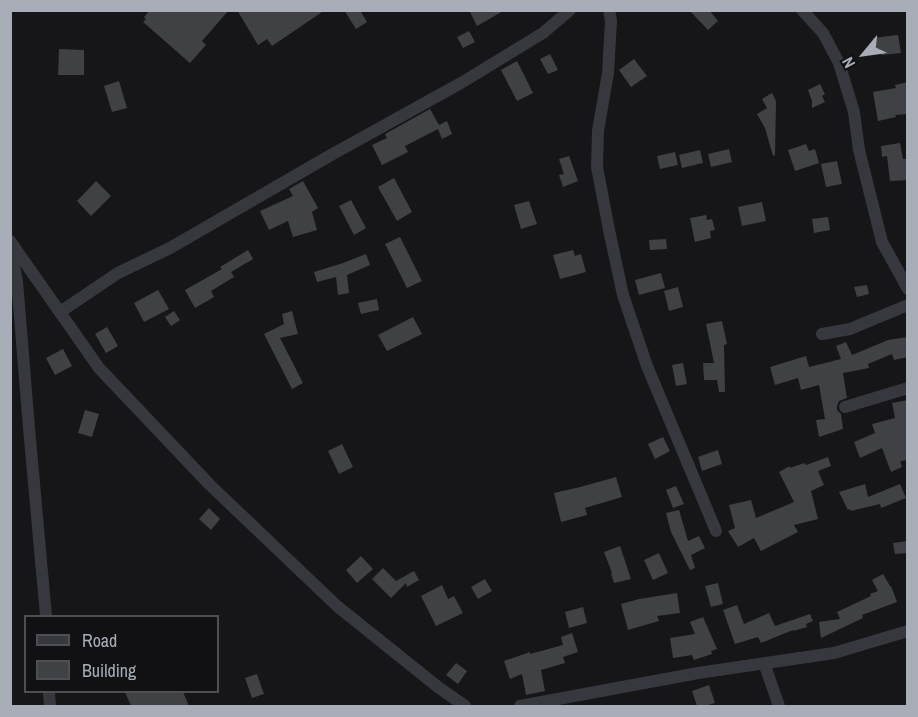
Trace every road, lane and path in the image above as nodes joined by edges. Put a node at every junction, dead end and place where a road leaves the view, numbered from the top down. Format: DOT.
graph roads {
  1 [pos="570,10"];
  2 [pos="609,10"];
  3 [pos="802,10"];
  4 [pos="10,241"];
  5 [pos="10,246"];
  6 [pos="908,289"];
  7 [pos="908,305"];
  8 [pos="60,312"];
  9 [pos="822,334"];
  10 [pos="908,388"];
  11 [pos="845,407"];
  12 [pos="716,531"];
  13 [pos="46,615"];
  14 [pos="908,632"];
  15 [pos="764,663"];
  16 [pos="465,706"];
  17 [pos="520,706"];
  18 [pos="779,706"];
  1 -- 8 [label="street"];
  2 -- 12 [label="street"];
  3 -- 6 [label="street"];
  4 -- 8 [label="street"];
  5 -- 13 [label="street"];
  7 -- 9 [label="street"];
  8 -- 16 [label="street"];
  10 -- 11 [label="street"];
  14 -- 15 [label="street"];
  15 -- 17 [label="street"];
  15 -- 18 [label="street"];
}
